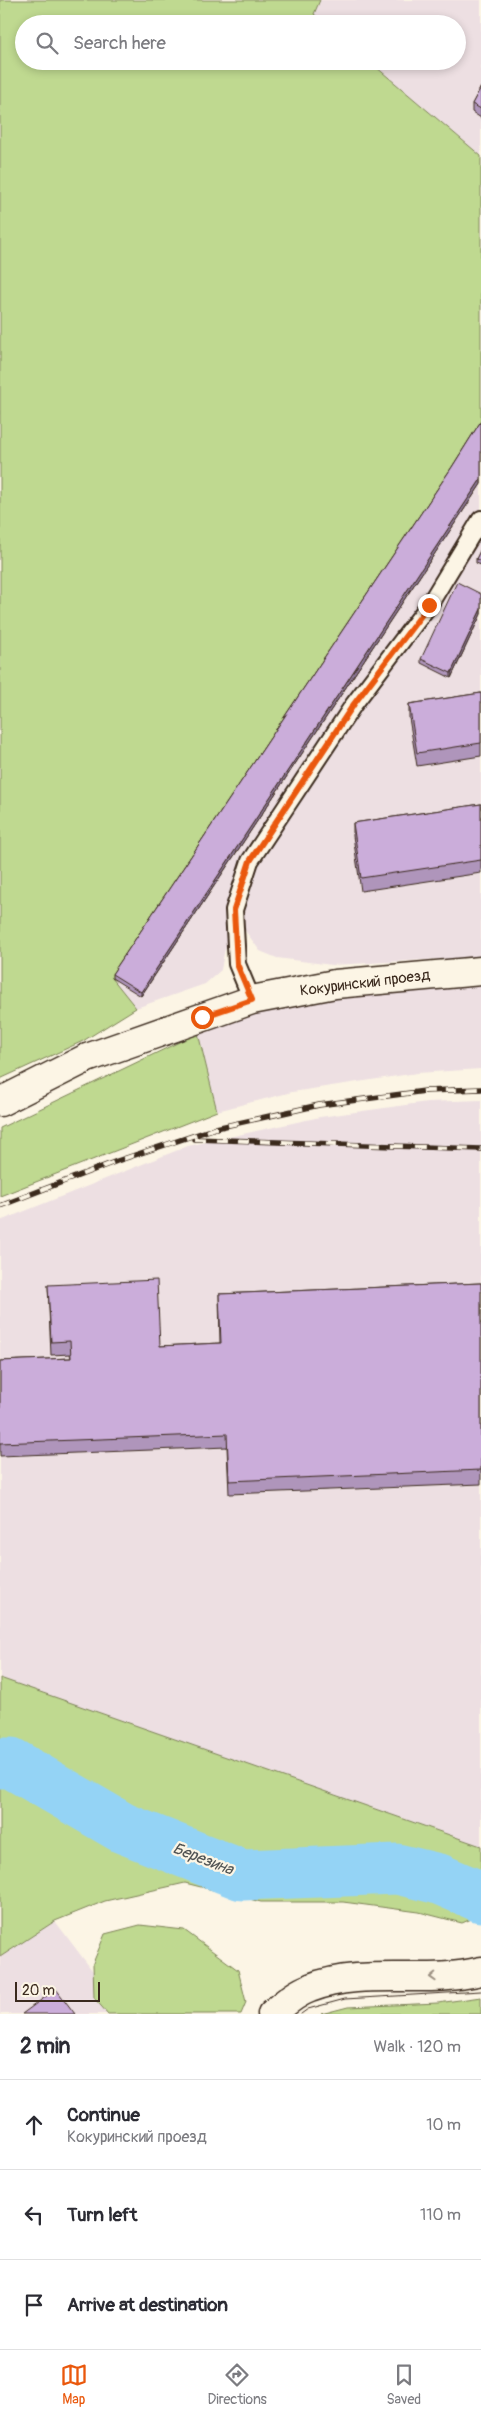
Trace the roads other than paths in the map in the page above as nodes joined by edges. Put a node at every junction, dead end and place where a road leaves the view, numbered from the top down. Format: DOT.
graph roads {
  1 [pos="481,519"];
  2 [pos="481,971"];
  3 [pos="252,1000"];
  4 [pos="0,1102"];
  5 [pos="481,1971"];
  6 [pos="272,2014"];
  1 -- 3 [label="lane"];
  2 -- 3 [label="street, Кокуринский проезд"];
  3 -- 4 [label="street, Кокуринский проезд"];
  5 -- 6 [label="street, one-way"];
}
